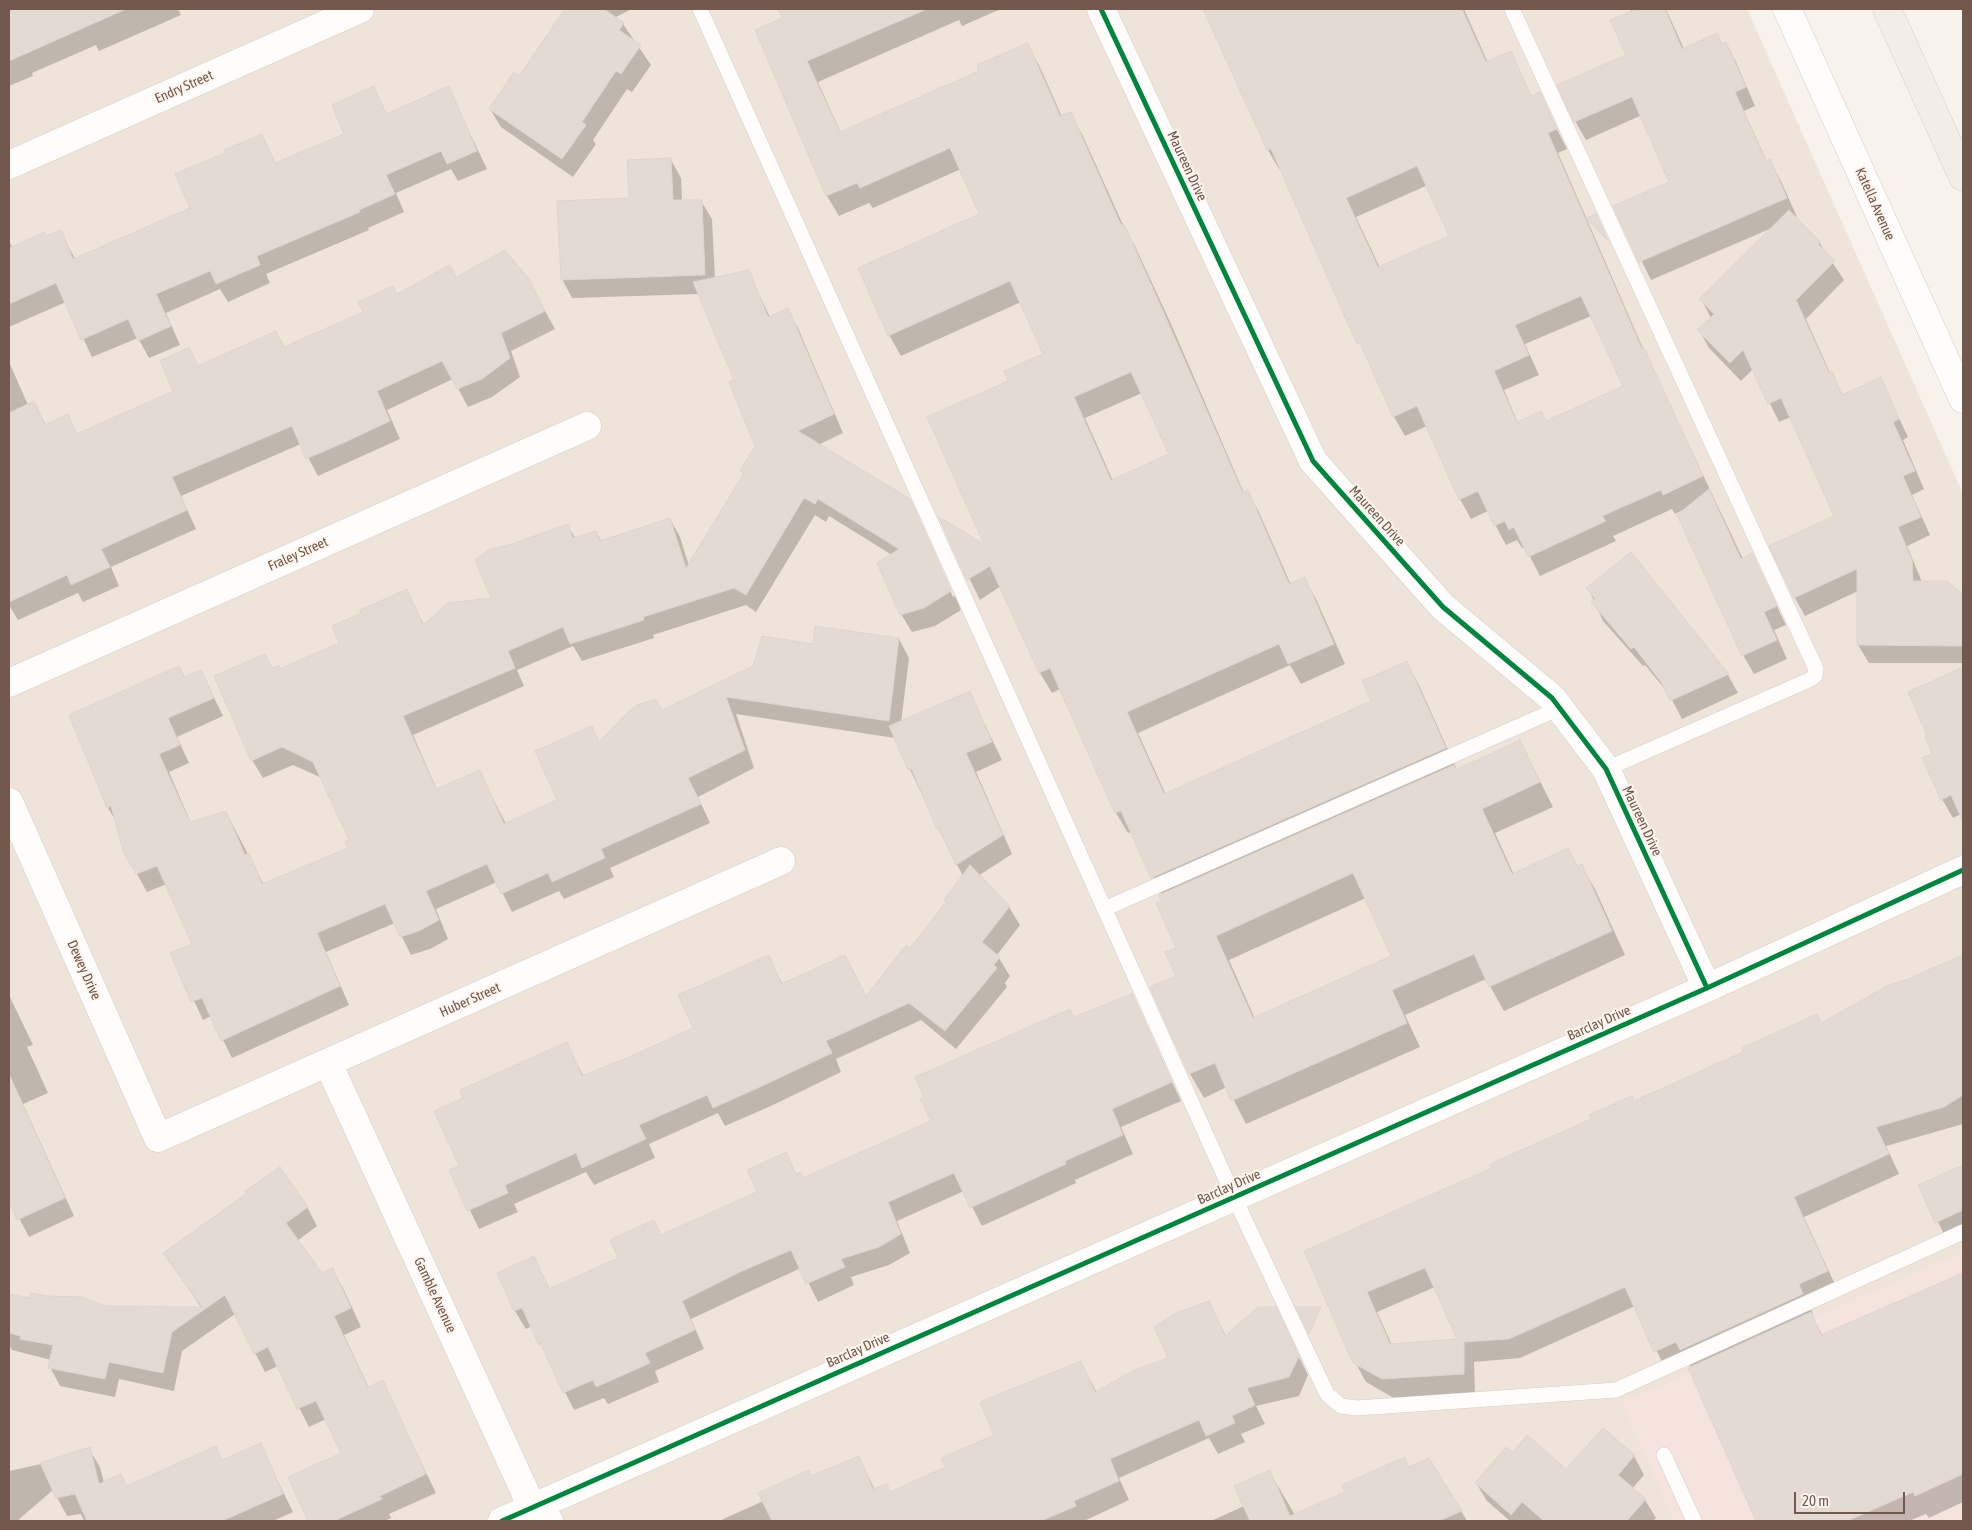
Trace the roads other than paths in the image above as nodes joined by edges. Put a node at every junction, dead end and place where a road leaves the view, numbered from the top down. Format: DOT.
graph roads {
  1 [pos="360,9"];
  2 [pos="700,9"];
  3 [pos="1101,9"];
  4 [pos="1512,9"];
  5 [pos="1787,9"];
  6 [pos="1887,9"];
  7 [pos="9,165"];
  8 [pos="1963,177"];
  9 [pos="1963,399"];
  10 [pos="587,426"];
  11 [pos="9,683"];
  12 [pos="1560,708"];
  13 [pos="1606,769"];
  14 [pos="9,802"];
  15 [pos="781,861"];
  16 [pos="1963,870"];
  17 [pos="1104,909"];
  18 [pos="1707,988"];
  19 [pos="328,1063"];
  20 [pos="158,1138"];
  21 [pos="1234,1197"];
  22 [pos="1963,1232"];
  23 [pos="1664,1455"];
  24 [pos="541,1514"];
  25 [pos="502,1521"];
  26 [pos="1694,1521"];
  1 -- 7 [label="street, Endry Street"];
  2 -- 17 [label="lane"];
  3 -- 12 [label="street, Maureen Drive"];
  4 -- 13 [label="lane"];
  5 -- 9 [label="street, Katella Avenue"];
  6 -- 8 [label="main road"];
  10 -- 11 [label="street, Fraley Street"];
  12 -- 13 [label="street, Maureen Drive"];
  12 -- 17 [label="lane"];
  13 -- 18 [label="street, Maureen Drive"];
  14 -- 20 [label="street, Dewey Drive"];
  15 -- 19 [label="street, Huber Street"];
  16 -- 18 [label="street, Barclay Drive"];
  17 -- 21 [label="lane"];
  18 -- 21 [label="street, Barclay Drive"];
  19 -- 20 [label="street, Huber Street"];
  19 -- 24 [label="street, Gamble Avenue"];
  21 -- 22 [label="lane"];
  21 -- 24 [label="street, Barclay Drive"];
  23 -- 26 [label="lane"];
  24 -- 25 [label="street, Barclay Drive"];
}
